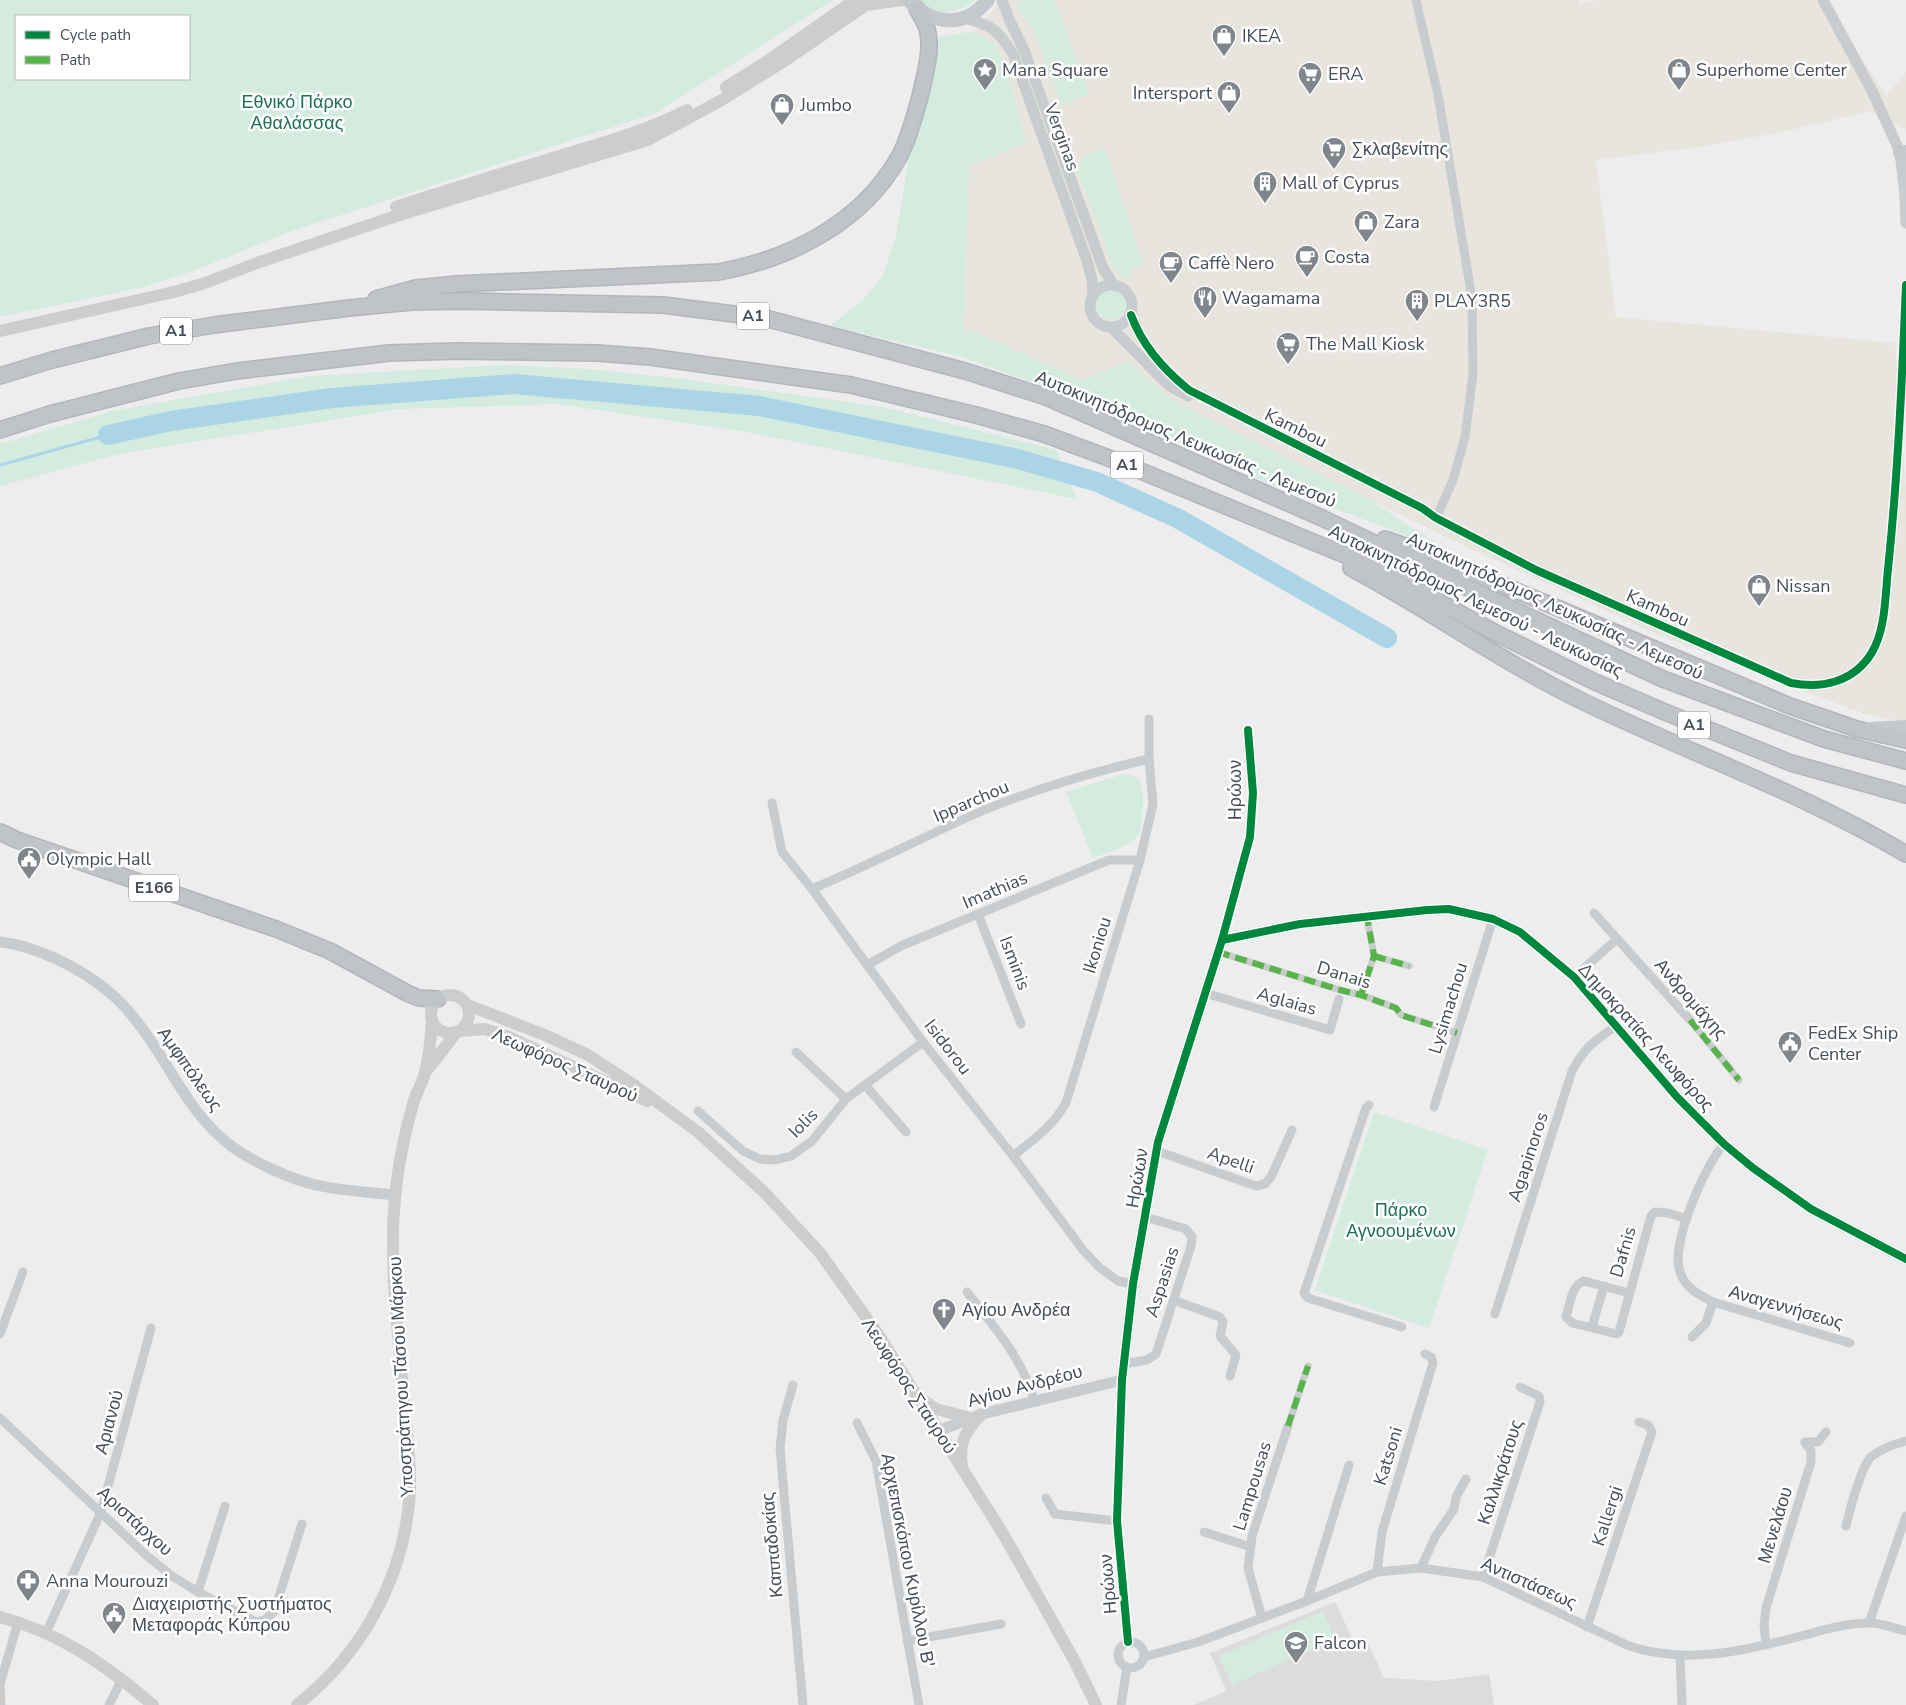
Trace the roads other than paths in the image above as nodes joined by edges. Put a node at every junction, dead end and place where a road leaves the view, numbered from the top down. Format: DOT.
graph roads {
  1 [pos="855,0"];
  2 [pos="902,0"];
  3 [pos="988,0"];
  4 [pos="1002,0"];
  5 [pos="1416,0"];
  6 [pos="1823,0"];
  7 [pos="913,4"];
  8 [pos="964,18"];
  9 [pos="1903,152"];
  10 [pos="1906,223"];
  11 [pos="257,263"];
  12 [pos="1113,284"];
  13 [pos="1906,285"];
  14 [pos="1092,295"];
  15 [pos="349,308"];
  16 [pos="1131,315"];
  17 [pos="1111,327"];
  18 [pos="0,330"];
  19 [pos="0,376"];
  20 [pos="0,432"];
  21 [pos="1322,518"];
  22 [pos="1436,518"];
  23 [pos="1276,526"];
  24 [pos="1149,719"];
  25 [pos="1906,727"];
  26 [pos="1857,729"];
  27 [pos="1248,730"];
  28 [pos="1906,740"];
  29 [pos="1149,759"];
  30 [pos="1906,761"];
  31 [pos="1906,795"];
  32 [pos="772,803"];
  33 [pos="0,832"];
  34 [pos="1906,854"];
  35 [pos="1140,860"];
  36 [pos="812,889"];
  37 [pos="1594,913"];
  38 [pos="978,914"];
  39 [pos="1366,917"];
  40 [pos="1493,919"];
  41 [pos="1617,939"];
  42 [pos="0,942"];
  43 [pos="1220,946"];
  44 [pos="1374,956"];
  45 [pos="868,966"];
  46 [pos="1409,966"];
  47 [pos="1574,977"];
  48 [pos="1205,993"];
  49 [pos="1361,995"];
  50 [pos="438,999"];
  51 [pos="1339,999"];
  52 [pos="468,1005"];
  53 [pos="432,1020"];
  54 [pos="1690,1020"];
  55 [pos="1021,1024"];
  56 [pos="1616,1026"];
  57 [pos="458,1032"];
  58 [pos="1457,1033"];
  59 [pos="923,1042"];
  60 [pos="796,1052"];
  61 [pos="423,1078"];
  62 [pos="1739,1080"];
  63 [pos="865,1085"];
  64 [pos="846,1099"];
  65 [pos="1369,1105"];
  66 [pos="1434,1107"];
  67 [pos="667,1111"];
  68 [pos="698,1111"];
  69 [pos="1292,1130"];
  70 [pos="906,1132"];
  71 [pos="1724,1144"];
  72 [pos="1157,1151"];
  73 [pos="1013,1156"];
  74 [pos="395,1195"];
  75 [pos="1145,1217"];
  76 [pos="1687,1219"];
  77 [pos="1906,1259"];
  78 [pos="23,1272"];
  79 [pos="1133,1284"];
  80 [pos="1604,1286"];
  81 [pos="967,1292"];
  82 [pos="1629,1293"];
  83 [pos="1173,1300"];
  84 [pos="1713,1302"];
  85 [pos="1496,1314"];
  86 [pos="1592,1327"];
  87 [pos="151,1328"];
  88 [pos="1402,1328"];
  89 [pos="0,1334"];
  90 [pos="1692,1337"];
  91 [pos="1850,1343"];
  92 [pos="1425,1354"];
  93 [pos="1123,1364"];
  94 [pos="1308,1366"];
  95 [pos="1230,1376"];
  96 [pos="1122,1380"];
  97 [pos="793,1384"];
  98 [pos="1520,1388"];
  99 [pos="917,1397"];
  100 [pos="1034,1400"];
  101 [pos="977,1416"];
  102 [pos="0,1418"];
  103 [pos="1639,1422"];
  104 [pos="857,1424"];
  105 [pos="1288,1426"];
  106 [pos="938,1431"];
  107 [pos="1826,1432"];
  108 [pos="1906,1441"];
  109 [pos="1349,1465"];
  110 [pos="962,1469"];
  111 [pos="1466,1479"];
  112 [pos="1046,1498"];
  113 [pos="226,1506"];
  114 [pos="101,1512"];
  115 [pos="1906,1516"];
  116 [pos="1117,1521"];
  117 [pos="302,1524"];
  118 [pos="1846,1526"];
  119 [pos="1204,1532"];
  120 [pos="1903,1532"];
  121 [pos="1251,1547"];
  122 [pos="1421,1568"];
  123 [pos="1377,1572"];
  124 [pos="1483,1577"];
  125 [pos="198,1592"];
  126 [pos="1307,1601"];
  127 [pos="0,1617"];
  128 [pos="1262,1618"];
  129 [pos="18,1622"];
  130 [pos="1869,1623"];
  131 [pos="1001,1624"];
  132 [pos="1587,1627"];
  133 [pos="1906,1630"];
  134 [pos="46,1633"];
  135 [pos="907,1641"];
  136 [pos="1128,1642"];
  137 [pos="1766,1645"];
  138 [pos="1680,1655"];
  139 [pos="1144,1657"];
  140 [pos="1127,1667"];
  141 [pos="122,1679"];
  142 [pos="1,1705"];
  143 [pos="109,1705"];
  144 [pos="153,1705"];
  145 [pos="297,1705"];
  146 [pos="803,1705"];
  147 [pos="919,1705"];
  148 [pos="1096,1705"];
  149 [pos="1121,1705"];
  150 [pos="1682,1705"];
  1 -- 11 [label="main road"];
  2 -- 11 [label="main road"];
  3 -- 8 [label="main road"];
  4 -- 12 [label="street, Verginas"];
  5 -- 22 [label="street"];
  6 -- 9 [label="street"];
  7 -- 8 [label="main road"];
  7 -- 15 [label="highway"];
  8 -- 14 [label="street, Verginas"];
  9 -- 10 [label="street"];
  11 -- 18 [label="main road"];
  12 -- 14 [label="street"];
  12 -- 16 [label="street"];
  13 -- 22 [label="street, Kambou"];
  14 -- 17 [label="street"];
  15 -- 19 [label="highway, Αυτοκινητόδρομος Λευκωσίας - Λεμεσού / A1"];
  15 -- 21 [label="highway, Αυτοκινητόδρομος Λευκωσίας - Λεμεσού / A1"];
  16 -- 17 [label="street"];
  16 -- 22 [label="street, Kambou"];
  17 -- 22 [label="street, Kambou"];
  20 -- 23 [label="highway, Αυτοκινητόδρομος Λεμεσού - Λευκωσίας / A1"];
  21 -- 26 [label="highway"];
  21 -- 30 [label="highway, Αυτοκινητόδρομος Λευκωσίας - Λεμεσού / A1"];
  23 -- 31 [label="highway, Αυτοκινητόδρομος Λεμεσού - Λευκωσίας / A1"];
  23 -- 34 [label="highway"];
  24 -- 29 [label="street, Ikoniou"];
  25 -- 26 [label="main road"];
  26 -- 28 [label="highway"];
  27 -- 43 [label="street, Ηρώων"];
  29 -- 35 [label="street, Ikoniou"];
  29 -- 36 [label="street, Ipparchou"];
  32 -- 36 [label="street, Isidorou"];
  33 -- 50 [label="highway, E166"];
  35 -- 38 [label="street, Imathias"];
  35 -- 73 [label="street, Ikoniou"];
  36 -- 45 [label="street, Isidorou"];
  37 -- 41 [label="street, Ανδρομάχης"];
  38 -- 45 [label="street, Imathias"];
  38 -- 55 [label="street, Isminis"];
  39 -- 40 [label="street, Δημοκρατίας Λεωφόρος"];
  39 -- 43 [label="street, Δημοκρατίας Λεωφόρος"];
  39 -- 44 [label="street"];
  40 -- 47 [label="street, Δημοκρατίας Λεωφόρος"];
  40 -- 58 [label="street, Lysimachou"];
  41 -- 47 [label="street"];
  41 -- 54 [label="street, Ανδρομάχης"];
  42 -- 74 [label="street, Αμφιπόλεως"];
  43 -- 48 [label="street, Ηρώων"];
  43 -- 49 [label="street, Danais"];
  44 -- 46 [label="street"];
  44 -- 49 [label="street"];
  45 -- 59 [label="street, Isidorou"];
  47 -- 56 [label="street, Δημοκρατίας Λεωφόρος"];
  48 -- 51 [label="street, Aglaias"];
  48 -- 72 [label="street, Ηρώων"];
  49 -- 58 [label="street, Danais"];
  50 -- 52 [label="main road"];
  50 -- 53 [label="main road"];
  52 -- 57 [label="main road"];
  52 -- 67 [label="main road, Λεωφόρος Σταυρού"];
  53 -- 57 [label="main road"];
  53 -- 61 [label="main road, Υποστράτηγου Τάσου Μάρκου"];
  54 -- 62 [label="street, Ανδρομάχης"];
  56 -- 71 [label="street, Δημοκρατίας Λεωφόρος"];
  56 -- 85 [label="street, Agapinoros"];
  57 -- 61 [label="main road, Υποστράτηγου Τάσου Μάρκου"];
  57 -- 67 [label="main road, Λεωφόρος Σταυρού"];
  58 -- 66 [label="street, Lysimachou"];
  59 -- 63 [label="street, Iolis"];
  59 -- 73 [label="street, Isidorou"];
  60 -- 64 [label="street"];
  61 -- 74 [label="main road, Υποστράτηγου Τάσου Μάρκου"];
  63 -- 64 [label="street, Iolis"];
  63 -- 70 [label="street"];
  64 -- 68 [label="street, Iolis"];
  65 -- 88 [label="street"];
  67 -- 99 [label="main road, Λεωφόρος Σταυρού"];
  69 -- 72 [label="street, Apelli"];
  71 -- 76 [label="street, Αναγεννήσεως"];
  71 -- 77 [label="street, Δημοκρατίας Λεωφόρος"];
  72 -- 75 [label="street, Ηρώων"];
  73 -- 79 [label="street, Isidorou"];
  74 -- 145 [label="main road, Υποστράτηγου Τάσου Μάρκου"];
  75 -- 79 [label="street, Ηρώων"];
  75 -- 83 [label="street, Aspasias"];
  76 -- 82 [label="street, Dafnis"];
  76 -- 84 [label="street, Αναγεννήσεως"];
  78 -- 89 [label="street"];
  79 -- 93 [label="street, Ηρώων"];
  80 -- 82 [label="street"];
  80 -- 86 [label="street"];
  80 -- 86 [label="street"];
  81 -- 100 [label="street"];
  82 -- 86 [label="street, Dafnis"];
  83 -- 93 [label="street, Aspasias"];
  83 -- 95 [label="street"];
  84 -- 90 [label="street, Αναγεννήσεως"];
  84 -- 91 [label="street, Αναγεννήσεως"];
  87 -- 114 [label="street, Αριανού"];
  92 -- 123 [label="street, Katsoni"];
  93 -- 96 [label="street, Ηρώων"];
  94 -- 105 [label="street, Lampousas"];
  96 -- 100 [label="street, Αγίου Ανδρέου"];
  96 -- 116 [label="street, Ηρώων"];
  97 -- 146 [label="street, Καππαδοκίας"];
  98 -- 124 [label="street, Καλλικράτους"];
  99 -- 101 [label="main road"];
  99 -- 106 [label="main road, Λεωφόρος Σταυρού"];
  100 -- 101 [label="street, Αγίου Ανδρέου"];
  101 -- 106 [label="street, Αγίου Ανδρέου"];
  101 -- 110 [label="main road"];
  102 -- 114 [label="street, Αριστάρχου"];
  103 -- 132 [label="street, Kallergi"];
  104 -- 135 [label="street, Αρχιεπισκόπου Κυρίλλου Β'"];
  105 -- 121 [label="street, Lampousas"];
  106 -- 110 [label="main road, Λεωφόρος Σταυρού"];
  107 -- 137 [label="street, Μενελάου"];
  108 -- 118 [label="street"];
  109 -- 126 [label="street"];
  110 -- 148 [label="main road, Λεωφόρος Σταυρού"];
  111 -- 122 [label="street"];
  112 -- 116 [label="street"];
  113 -- 125 [label="street"];
  114 -- 125 [label="street, Αριστάρχου"];
  114 -- 134 [label="street, Αριανού"];
  115 -- 120 [label="street"];
  116 -- 136 [label="street, Ηρώων"];
  117 -- 125 [label="street, Αριστάρχου"];
  119 -- 121 [label="street"];
  120 -- 130 [label="street"];
  121 -- 128 [label="street, Lampousas"];
  122 -- 123 [label="street, Αντιστάσεως"];
  122 -- 124 [label="street, Αντιστάσεως"];
  123 -- 126 [label="street, Αντιστάσεως"];
  124 -- 132 [label="street, Αντιστάσεως"];
  126 -- 128 [label="street, Αντιστάσεως"];
  127 -- 129 [label="main road"];
  128 -- 139 [label="street, Αντιστάσεως"];
  129 -- 134 [label="main road"];
  129 -- 142 [label="street"];
  130 -- 133 [label="street, Αντιστάσεως"];
  130 -- 137 [label="street, Αντιστάσεως"];
  131 -- 135 [label="street"];
  132 -- 138 [label="street, Αντιστάσεως"];
  134 -- 141 [label="main road"];
  135 -- 147 [label="street, Αρχιεπισκόπου Κυρίλλου Β'"];
  136 -- 139 [label="street"];
  136 -- 140 [label="street"];
  137 -- 138 [label="street, Αντιστάσεως"];
  138 -- 150 [label="street"];
  139 -- 140 [label="street"];
  140 -- 149 [label="street"];
  141 -- 143 [label="street"];
  141 -- 144 [label="main road"];
}
